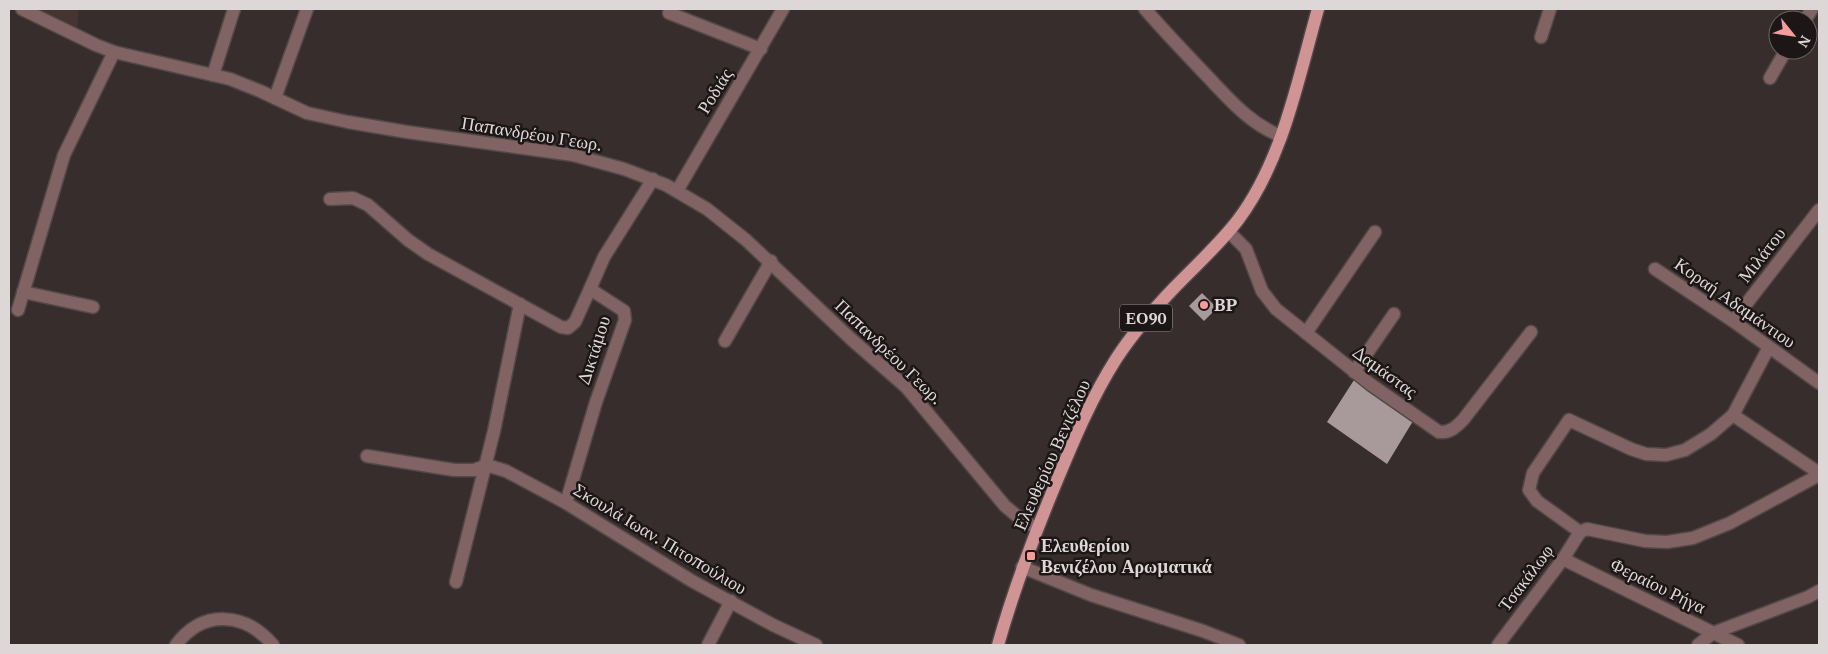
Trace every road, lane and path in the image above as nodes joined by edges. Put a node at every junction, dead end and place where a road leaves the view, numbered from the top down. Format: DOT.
graph roads {
  1 [pos="22,9"];
  2 [pos="234,9"];
  3 [pos="307,9"];
  4 [pos="783,9"];
  5 [pos="1145,9"];
  6 [pos="1318,9"];
  7 [pos="1550,9"];
  8 [pos="669,13"];
  9 [pos="1541,36"];
  10 [pos="761,49"];
  11 [pos="114,52"];
  12 [pos="1780,60"];
  13 [pos="213,75"];
  14 [pos="1770,78"];
  15 [pos="276,98"];
  16 [pos="1280,136"];
  17 [pos="654,179"];
  18 [pos="677,191"];
  19 [pos="330,199"];
  20 [pos="1819,210"];
  21 [pos="1229,232"];
  22 [pos="1375,232"];
  23 [pos="770,261"];
  24 [pos="1655,269"];
  25 [pos="590,289"];
  26 [pos="23,292"];
  27 [pos="520,304"];
  28 [pos="93,307"];
  29 [pos="18,310"];
  30 [pos="1394,314"];
  31 [pos="1733,321"];
  32 [pos="1531,332"];
  33 [pos="1306,333"];
  34 [pos="725,341"];
  35 [pos="1769,347"];
  36 [pos="1354,372"];
  37 [pos="1819,383"];
  38 [pos="1733,415"];
  39 [pos="367,456"];
  40 [pos="485,466"];
  41 [pos="1819,474"];
  42 [pos="566,503"];
  43 [pos="1037,528"];
  44 [pos="1580,532"];
  45 [pos="1563,559"];
  46 [pos="1022,567"];
  47 [pos="456,582"];
  48 [pos="1819,591"];
  49 [pos="731,601"];
  50 [pos="1713,633"];
  51 [pos="176,645"];
  52 [pos="273,645"];
  53 [pos="708,645"];
  54 [pos="816,645"];
  55 [pos="998,645"];
  56 [pos="1239,645"];
  57 [pos="1498,645"];
  58 [pos="1698,645"];
  59 [pos="1738,645"];
  1 -- 11 [label="street, Παπανδρέου Γεωρ."];
  2 -- 13 [label="street"];
  3 -- 15 [label="street"];
  4 -- 10 [label="street, Ροδιάς"];
  5 -- 16 [label="street"];
  6 -- 16 [label="main road, Ελευθερίου Βενιζέλου / ΕΟ90"];
  7 -- 9 [label="street"];
  8 -- 10 [label="street"];
  10 -- 18 [label="street, Ροδιάς"];
  11 -- 13 [label="street, Παπανδρέου Γεωρ."];
  11 -- 26 [label="street"];
  12 -- 14 [label="street"];
  13 -- 15 [label="street, Παπανδρέου Γεωρ."];
  15 -- 17 [label="street, Παπανδρέου Γεωρ."];
  16 -- 21 [label="main road, Ελευθερίου Βενιζέλου / ΕΟ90"];
  17 -- 18 [label="street, Παπανδρέου Γεωρ."];
  17 -- 25 [label="street, Δικτάμου"];
  18 -- 23 [label="street, Παπανδρέου Γεωρ."];
  19 -- 27 [label="street"];
  20 -- 31 [label="street, Μιλάτου"];
  21 -- 33 [label="street, Δαμάστας"];
  21 -- 43 [label="main road, Ελευθερίου Βενιζέλου / ΕΟ90"];
  22 -- 33 [label="street"];
  23 -- 34 [label="street"];
  23 -- 43 [label="street, Παπανδρέου Γεωρ."];
  24 -- 31 [label="street, Κοραή Αδαμάντιου"];
  25 -- 27 [label="street"];
  25 -- 42 [label="street, Δικτάμου"];
  26 -- 28 [label="street"];
  26 -- 29 [label="street"];
  27 -- 40 [label="street"];
  30 -- 36 [label="street"];
  31 -- 35 [label="street, Κοραή Αδαμάντιου"];
  32 -- 36 [label="street, Δαμάστας"];
  33 -- 36 [label="street, Δαμάστας"];
  35 -- 37 [label="street, Κοραή Αδαμάντιου"];
  35 -- 38 [label="street"];
  38 -- 41 [label="street"];
  38 -- 44 [label="street"];
  39 -- 40 [label="street"];
  40 -- 42 [label="street, Σκουλά Ιωαν. Πιτοπούλιου"];
  40 -- 47 [label="street"];
  41 -- 44 [label="street"];
  42 -- 49 [label="street, Σκουλά Ιωαν. Πιτοπούλιου"];
  43 -- 46 [label="main road, Ελευθερίου Βενιζέλου / ΕΟ90"];
  44 -- 45 [label="street, Τσακάλωφ"];
  45 -- 50 [label="street, Φεραίου Ρήγα"];
  45 -- 57 [label="street, Τσακάλωφ"];
  46 -- 55 [label="main road, Ελευθερίου Βενιζέλου / ΕΟ90"];
  46 -- 56 [label="street"];
  48 -- 50 [label="street"];
  49 -- 53 [label="street"];
  49 -- 54 [label="street, Σκουλά Ιωαν. Πιτοπούλιου"];
  50 -- 58 [label="street"];
  50 -- 59 [label="street, Φεραίου Ρήγα"];
  51 -- 52 [label="street"];
}
